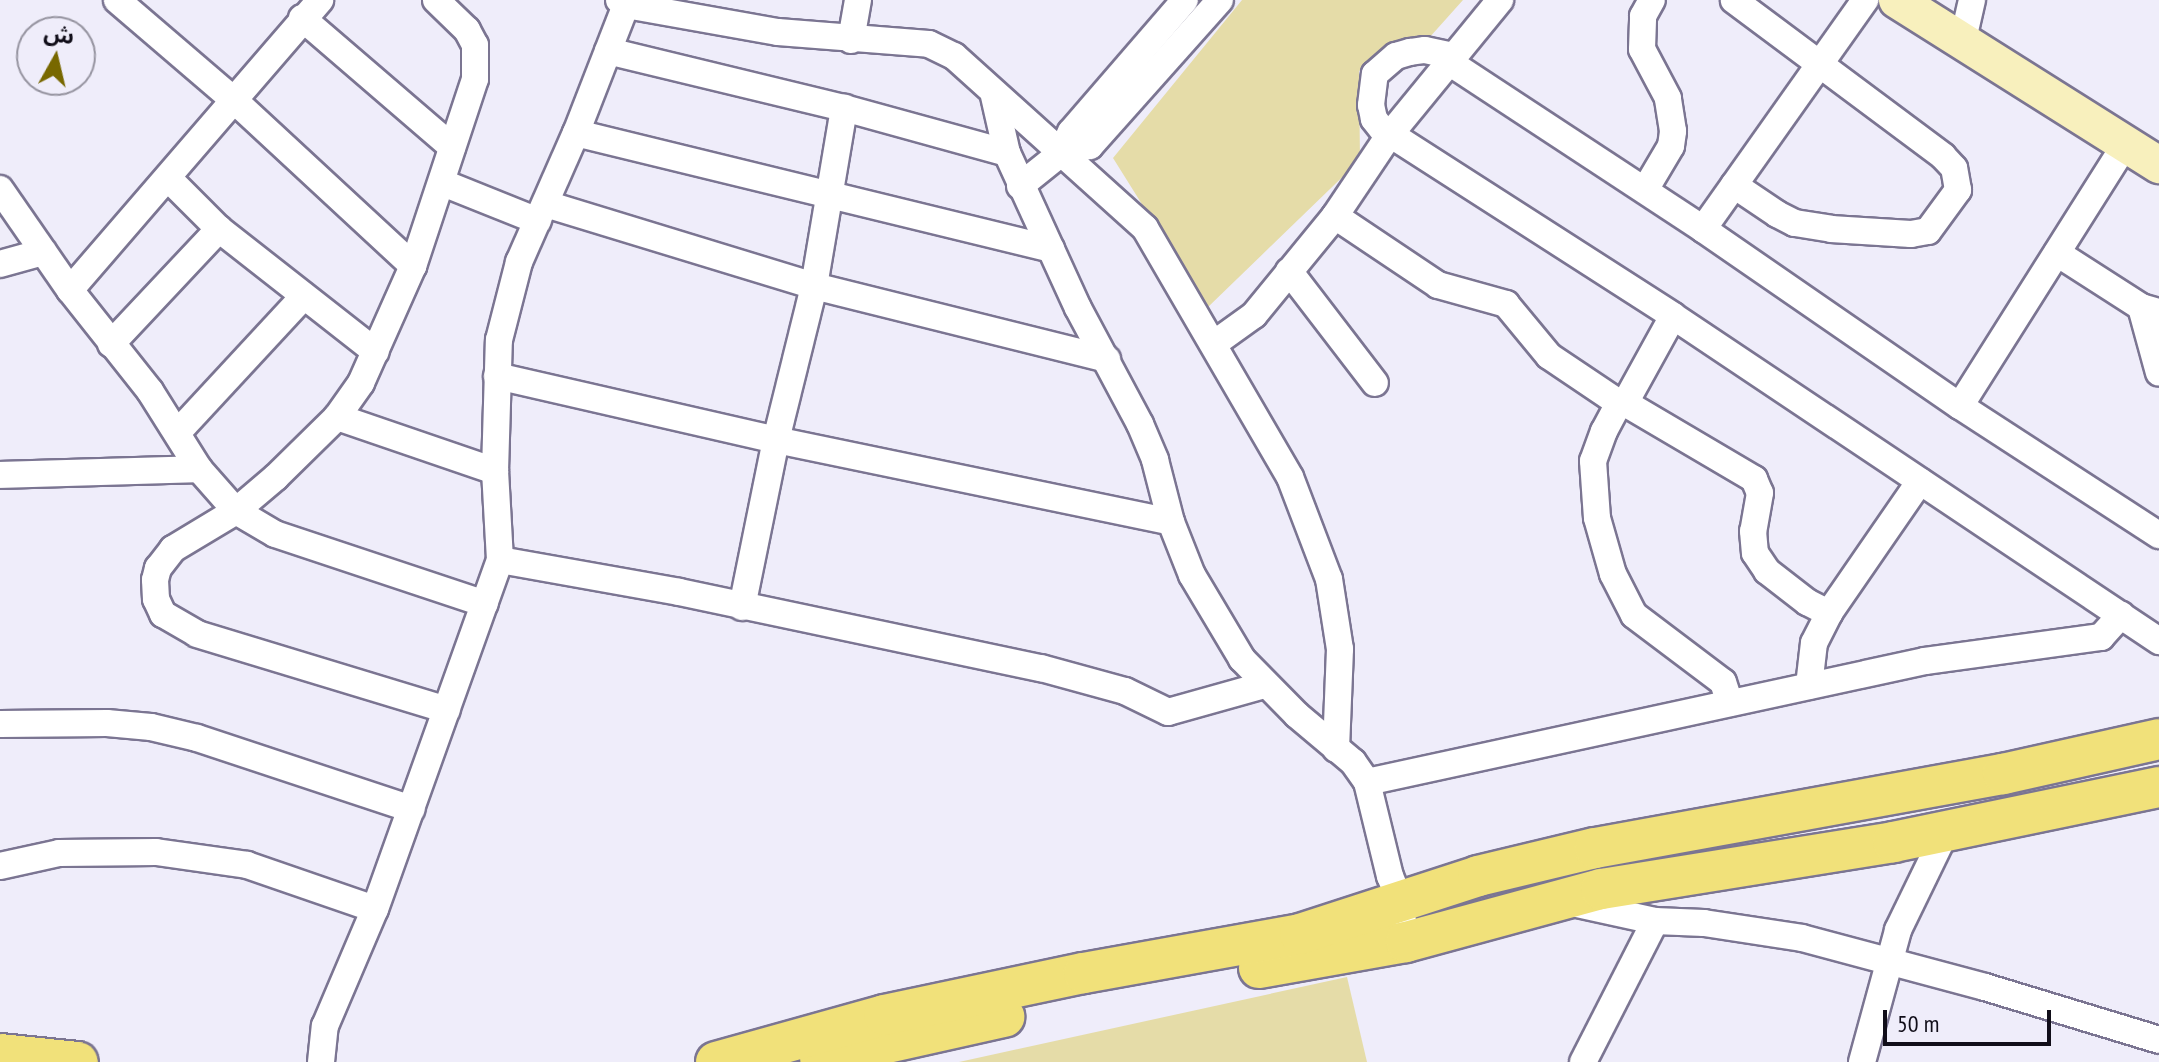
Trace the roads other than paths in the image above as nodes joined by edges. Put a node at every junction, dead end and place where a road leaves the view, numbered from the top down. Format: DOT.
graph roads {
  1 [pos="117,0"];
  2 [pos="436,0"];
  3 [pos="858,0"];
  4 [pos="1185,0"];
  5 [pos="1220,0"];
  6 [pos="1500,0"];
  7 [pos="1652,0"];
  8 [pos="1734,0"];
  9 [pos="1865,0"];
  10 [pos="1897,0"];
  11 [pos="1972,0"];
  12 [pos="622,3"];
  13 [pos="306,8"];
  14 [pos="851,40"];
  15 [pos="1962,44"];
  16 [pos="608,51"];
  17 [pos="1451,59"];
  18 [pos="1819,63"];
  19 [pos="994,96"];
  20 [pos="235,101"];
  21 [pos="844,108"];
  22 [pos="576,133"];
  23 [pos="1389,136"];
  24 [pos="2125,145"];
  25 [pos="452,147"];
  26 [pos="1007,153"];
  27 [pos="1061,153"];
  28 [pos="2159,165"];
  29 [pos="168,178"];
  30 [pos="443,183"];
  31 [pos="1734,185"];
  32 [pos="1020,186"];
  33 [pos="0,189"];
  34 [pos="1645,190"];
  35 [pos="829,195"];
  36 [pos="542,213"];
  37 [pos="1335,216"];
  38 [pos="219,229"];
  39 [pos="1703,229"];
  40 [pos="1051,249"];
  41 [pos="43,252"];
  42 [pos="2057,253"];
  43 [pos="0,264"];
  44 [pos="413,266"];
  45 [pos="1289,271"];
  46 [pos="814,286"];
  47 [pos="70,290"];
  48 [pos="304,296"];
  49 [pos="2150,310"];
  50 [pos="1673,316"];
  51 [pos="1215,343"];
  52 [pos="111,344"];
  53 [pos="376,352"];
  54 [pos="1107,359"];
  55 [pos="2159,373"];
  56 [pos="497,376"];
  57 [pos="1375,383"];
  58 [pos="1622,403"];
  59 [pos="1960,406"];
  60 [pos="337,417"];
  61 [pos="178,432"];
  62 [pos="776,440"];
  63 [pos="199,469"];
  64 [pos="495,471"];
  65 [pos="0,475"];
  66 [pos="1920,481"];
  67 [pos="236,511"];
  68 [pos="1171,522"];
  69 [pos="2159,535"];
  70 [pos="500,560"];
  71 [pos="485,604"];
  72 [pos="742,607"];
  73 [pos="1829,613"];
  74 [pos="2121,615"];
  75 [pos="2159,641"];
  76 [pos="1265,685"];
  77 [pos="1809,686"];
  78 [pos="1730,703"];
  79 [pos="447,710"];
  80 [pos="0,724"];
  81 [pos="2159,739"];
  82 [pos="1336,749"];
  83 [pos="1367,782"];
  84 [pos="2159,787"];
  85 [pos="412,809"];
  86 [pos="1946,831"];
  87 [pos="0,866"];
  88 [pos="1559,900"];
  89 [pos="1400,901"];
  90 [pos="375,909"];
  91 [pos="1655,921"];
  92 [pos="1406,942"];
  93 [pos="1888,959"];
  94 [pos="2159,1040"];
  95 [pos="0,1054"];
  96 [pos="78,1062"];
  97 [pos="321,1062"];
  98 [pos="716,1062"];
  99 [pos="801,1062"];
  100 [pos="1583,1062"];
  101 [pos="1862,1062"];
  1 -- 20 [label="street"];
  2 -- 25 [label="street"];
  3 -- 14 [label="street"];
  4 -- 27 [label="street"];
  5 -- 27 [label="street"];
  6 -- 17 [label="street"];
  7 -- 34 [label="street"];
  8 -- 18 [label="street"];
  9 -- 18 [label="street"];
  10 -- 15 [label="street"];
  11 -- 15 [label="street"];
  12 -- 14 [label="street"];
  12 -- 16 [label="street"];
  13 -- 20 [label="street"];
  13 -- 25 [label="street"];
  14 -- 19 [label="street"];
  15 -- 24 [label="street"];
  16 -- 21 [label="street"];
  16 -- 22 [label="street"];
  17 -- 23 [label="street"];
  17 -- 23 [label="street"];
  17 -- 34 [label="street"];
  18 -- 31 [label="street"];
  18 -- 31 [label="street"];
  19 -- 26 [label="street"];
  19 -- 27 [label="street"];
  20 -- 29 [label="street"];
  20 -- 44 [label="street"];
  21 -- 26 [label="street"];
  21 -- 35 [label="street"];
  22 -- 35 [label="street"];
  22 -- 36 [label="street"];
  23 -- 37 [label="street"];
  23 -- 50 [label="street"];
  24 -- 28 [label="street"];
  24 -- 42 [label="street"];
  25 -- 30 [label="street"];
  26 -- 32 [label="street"];
  27 -- 32 [label="street"];
  27 -- 51 [label="street"];
  29 -- 38 [label="street"];
  29 -- 47 [label="street"];
  30 -- 36 [label="street"];
  30 -- 44 [label="street"];
  31 -- 39 [label="street"];
  32 -- 40 [label="street"];
  33 -- 41 [label="street"];
  34 -- 39 [label="street"];
  35 -- 40 [label="street"];
  35 -- 46 [label="street"];
  36 -- 46 [label="street"];
  36 -- 56 [label="street"];
  37 -- 45 [label="street"];
  37 -- 58 [label="street"];
  38 -- 48 [label="street"];
  38 -- 52 [label="street"];
  39 -- 59 [label="street"];
  40 -- 54 [label="street"];
  41 -- 43 [label="street"];
  41 -- 47 [label="street"];
  42 -- 49 [label="street"];
  42 -- 59 [label="street"];
  44 -- 53 [label="street"];
  45 -- 51 [label="street"];
  45 -- 57 [label="street"];
  46 -- 54 [label="street"];
  46 -- 62 [label="street"];
  47 -- 52 [label="street"];
  48 -- 53 [label="street"];
  48 -- 61 [label="street"];
  49 -- 55 [label="street"];
  50 -- 58 [label="street"];
  50 -- 66 [label="street"];
  51 -- 82 [label="street"];
  52 -- 61 [label="street"];
  53 -- 60 [label="street"];
  54 -- 68 [label="street"];
  56 -- 62 [label="street"];
  56 -- 64 [label="street"];
  58 -- 73 [label="street"];
  58 -- 78 [label="street"];
  59 -- 69 [label="street"];
  60 -- 64 [label="street"];
  60 -- 67 [label="street"];
  61 -- 63 [label="street"];
  62 -- 68 [label="street"];
  62 -- 72 [label="street"];
  63 -- 65 [label="street"];
  63 -- 67 [label="street"];
  64 -- 70 [label="street"];
  66 -- 73 [label="street"];
  66 -- 74 [label="street"];
  67 -- 71 [label="street"];
  67 -- 79 [label="street"];
  68 -- 76 [label="street"];
  70 -- 71 [label="street"];
  70 -- 72 [label="street"];
  71 -- 79 [label="street"];
  72 -- 76 [label="street"];
  73 -- 77 [label="street"];
  74 -- 75 [label="street"];
  74 -- 77 [label="street"];
  76 -- 82 [label="street"];
  77 -- 78 [label="street"];
  78 -- 83 [label="street"];
  79 -- 85 [label="street"];
  80 -- 85 [label="street"];
  81 -- 89 [label="main road"];
  82 -- 83 [label="street"];
  83 -- 89 [label="street"];
  84 -- 86 [label="main road"];
  85 -- 90 [label="street"];
  86 -- 88 [label="main road"];
  86 -- 93 [label="street"];
  87 -- 90 [label="street"];
  88 -- 91 [label="street"];
  88 -- 92 [label="main road"];
  89 -- 92 [label="street"];
  89 -- 98 [label="main road"];
  90 -- 97 [label="street"];
  91 -- 93 [label="street"];
  91 -- 100 [label="street"];
  92 -- 99 [label="main road"];
  93 -- 94 [label="street"];
  93 -- 101 [label="street"];
  95 -- 96 [label="main road"];
}
